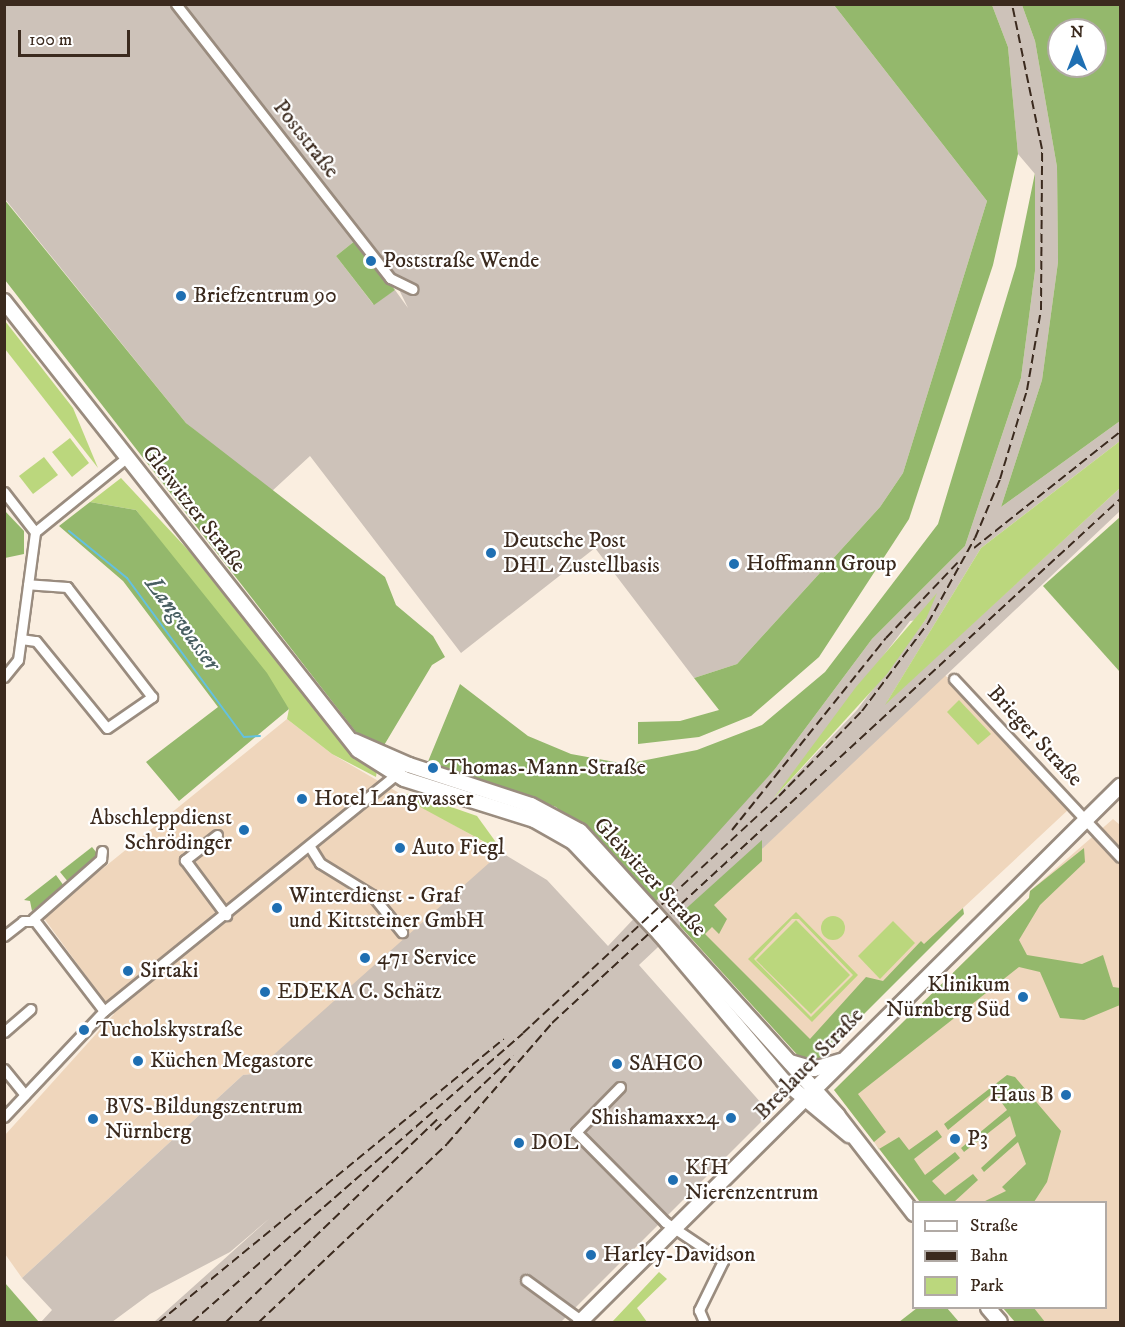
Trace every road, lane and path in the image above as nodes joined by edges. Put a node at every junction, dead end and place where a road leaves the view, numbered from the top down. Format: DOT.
graph roads {
  1 [pos="176,4"];
  2 [pos="413,290"];
  3 [pos="4,301"];
  4 [pos="126,458"];
  5 [pos="4,492"];
  6 [pos="35,532"];
  7 [pos="28,584"];
  8 [pos="21,639"];
  9 [pos="4,677"];
  10 [pos="954,679"];
  11 [pos="401,770"];
  12 [pos="1120,786"];
  13 [pos="1087,820"];
  14 [pos="217,836"];
  15 [pos="310,848"];
  16 [pos="102,852"];
  17 [pos="1120,857"];
  18 [pos="226,915"];
  19 [pos="33,919"];
  20 [pos="402,932"];
  21 [pos="4,936"];
  22 [pos="30,1010"];
  23 [pos="104,1011"];
  24 [pos="6,1027"];
  25 [pos="788,1061"];
  26 [pos="840,1061"];
  27 [pos="4,1069"];
  28 [pos="620,1087"];
  29 [pos="814,1090"];
  30 [pos="25,1095"];
  31 [pos="803,1101"];
  32 [pos="4,1117"];
  33 [pos="849,1135"];
  34 [pos="912,1212"];
  35 [pos="675,1230"];
  36 [pos="526,1280"];
  37 [pos="989,1309"];
  38 [pos="581,1322"];
  39 [pos="704,1323"];
  40 [pos="1000,1323"];
  1 -- 2 [label="street, Poststraße"];
  3 -- 4 [label="main road, Gleiwitzer Straße"];
  4 -- 6 [label="street"];
  4 -- 11 [label="main road, Gleiwitzer Straße"];
  5 -- 6 [label="street"];
  6 -- 7 [label="street"];
  7 -- 8 [label="street"];
  7 -- 8 [label="street"];
  8 -- 9 [label="street"];
  10 -- 13 [label="street, Brieger Straße"];
  11 -- 15 [label="street"];
  11 -- 25 [label="main road, Gleiwitzer Straße"];
  11 -- 31 [label="main road, Gleiwitzer Straße"];
  12 -- 13 [label="main road, Breslauer Straße"];
  13 -- 17 [label="street, Brieger Straße"];
  13 -- 26 [label="main road, Breslauer Straße"];
  14 -- 18 [label="street"];
  15 -- 18 [label="street"];
  15 -- 20 [label="street"];
  16 -- 19 [label="street"];
  18 -- 23 [label="street"];
  19 -- 21 [label="street"];
  19 -- 23 [label="street"];
  22 -- 24 [label="street"];
  23 -- 30 [label="street"];
  25 -- 26 [label="main road"];
  25 -- 29 [label="main road, Gleiwitzer Straße"];
  26 -- 29 [label="main road, Breslauer Straße"];
  27 -- 30 [label="street"];
  28 -- 35 [label="street"];
  29 -- 31 [label="main road, Breslauer Straße"];
  29 -- 33 [label="main road, Gleiwitzer Straße"];
  30 -- 32 [label="street"];
  31 -- 33 [label="main road, Gleiwitzer Straße"];
  31 -- 35 [label="main road, Breslauer Straße"];
  33 -- 34 [label="main road, Gleiwitzer Straße"];
  35 -- 38 [label="main road, Breslauer Straße"];
  35 -- 39 [label="street"];
  36 -- 38 [label="street"];
  37 -- 40 [label="main road"];
}
